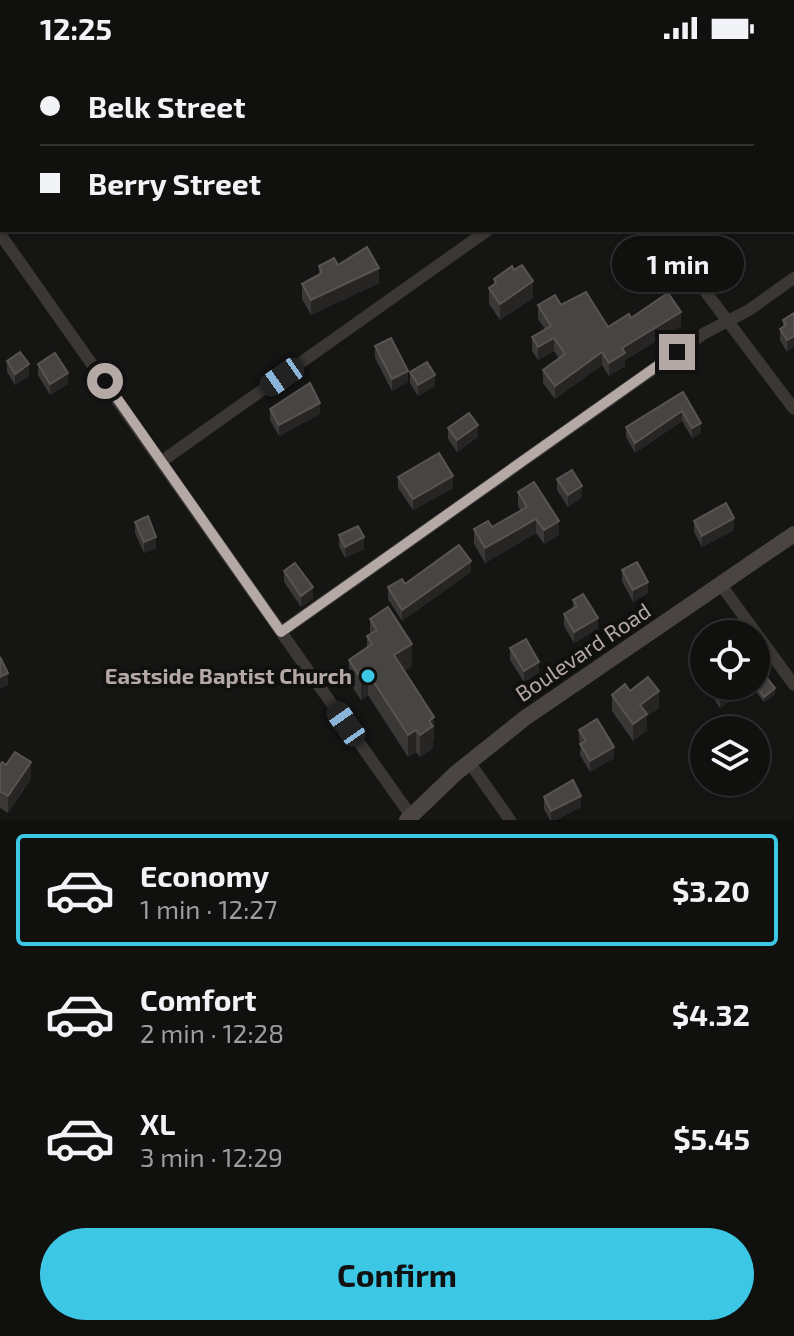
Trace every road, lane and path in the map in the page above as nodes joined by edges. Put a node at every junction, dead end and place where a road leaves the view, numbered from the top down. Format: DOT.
graph roads {
  1 [pos="485,232"];
  2 [pos="661,232"];
  3 [pos="0,234"];
  4 [pos="794,278"];
  5 [pos="728,321"];
  6 [pos="794,409"];
  7 [pos="162,461"];
  8 [pos="794,534"];
  9 [pos="721,585"];
  10 [pos="281,632"];
  11 [pos="794,685"];
  12 [pos="469,762"];
  13 [pos="409,818"];
  14 [pos="510,820"];
  1 -- 7 [label="street"];
  2 -- 5 [label="street"];
  3 -- 7 [label="street"];
  4 -- 5 [label="street"];
  5 -- 6 [label="street"];
  5 -- 10 [label="street"];
  7 -- 10 [label="street"];
  8 -- 9 [label="street, Boulevard Road"];
  9 -- 11 [label="street"];
  9 -- 12 [label="street, Boulevard Road"];
  10 -- 13 [label="street"];
  12 -- 13 [label="street, Boulevard Road"];
  12 -- 14 [label="street"];
}
